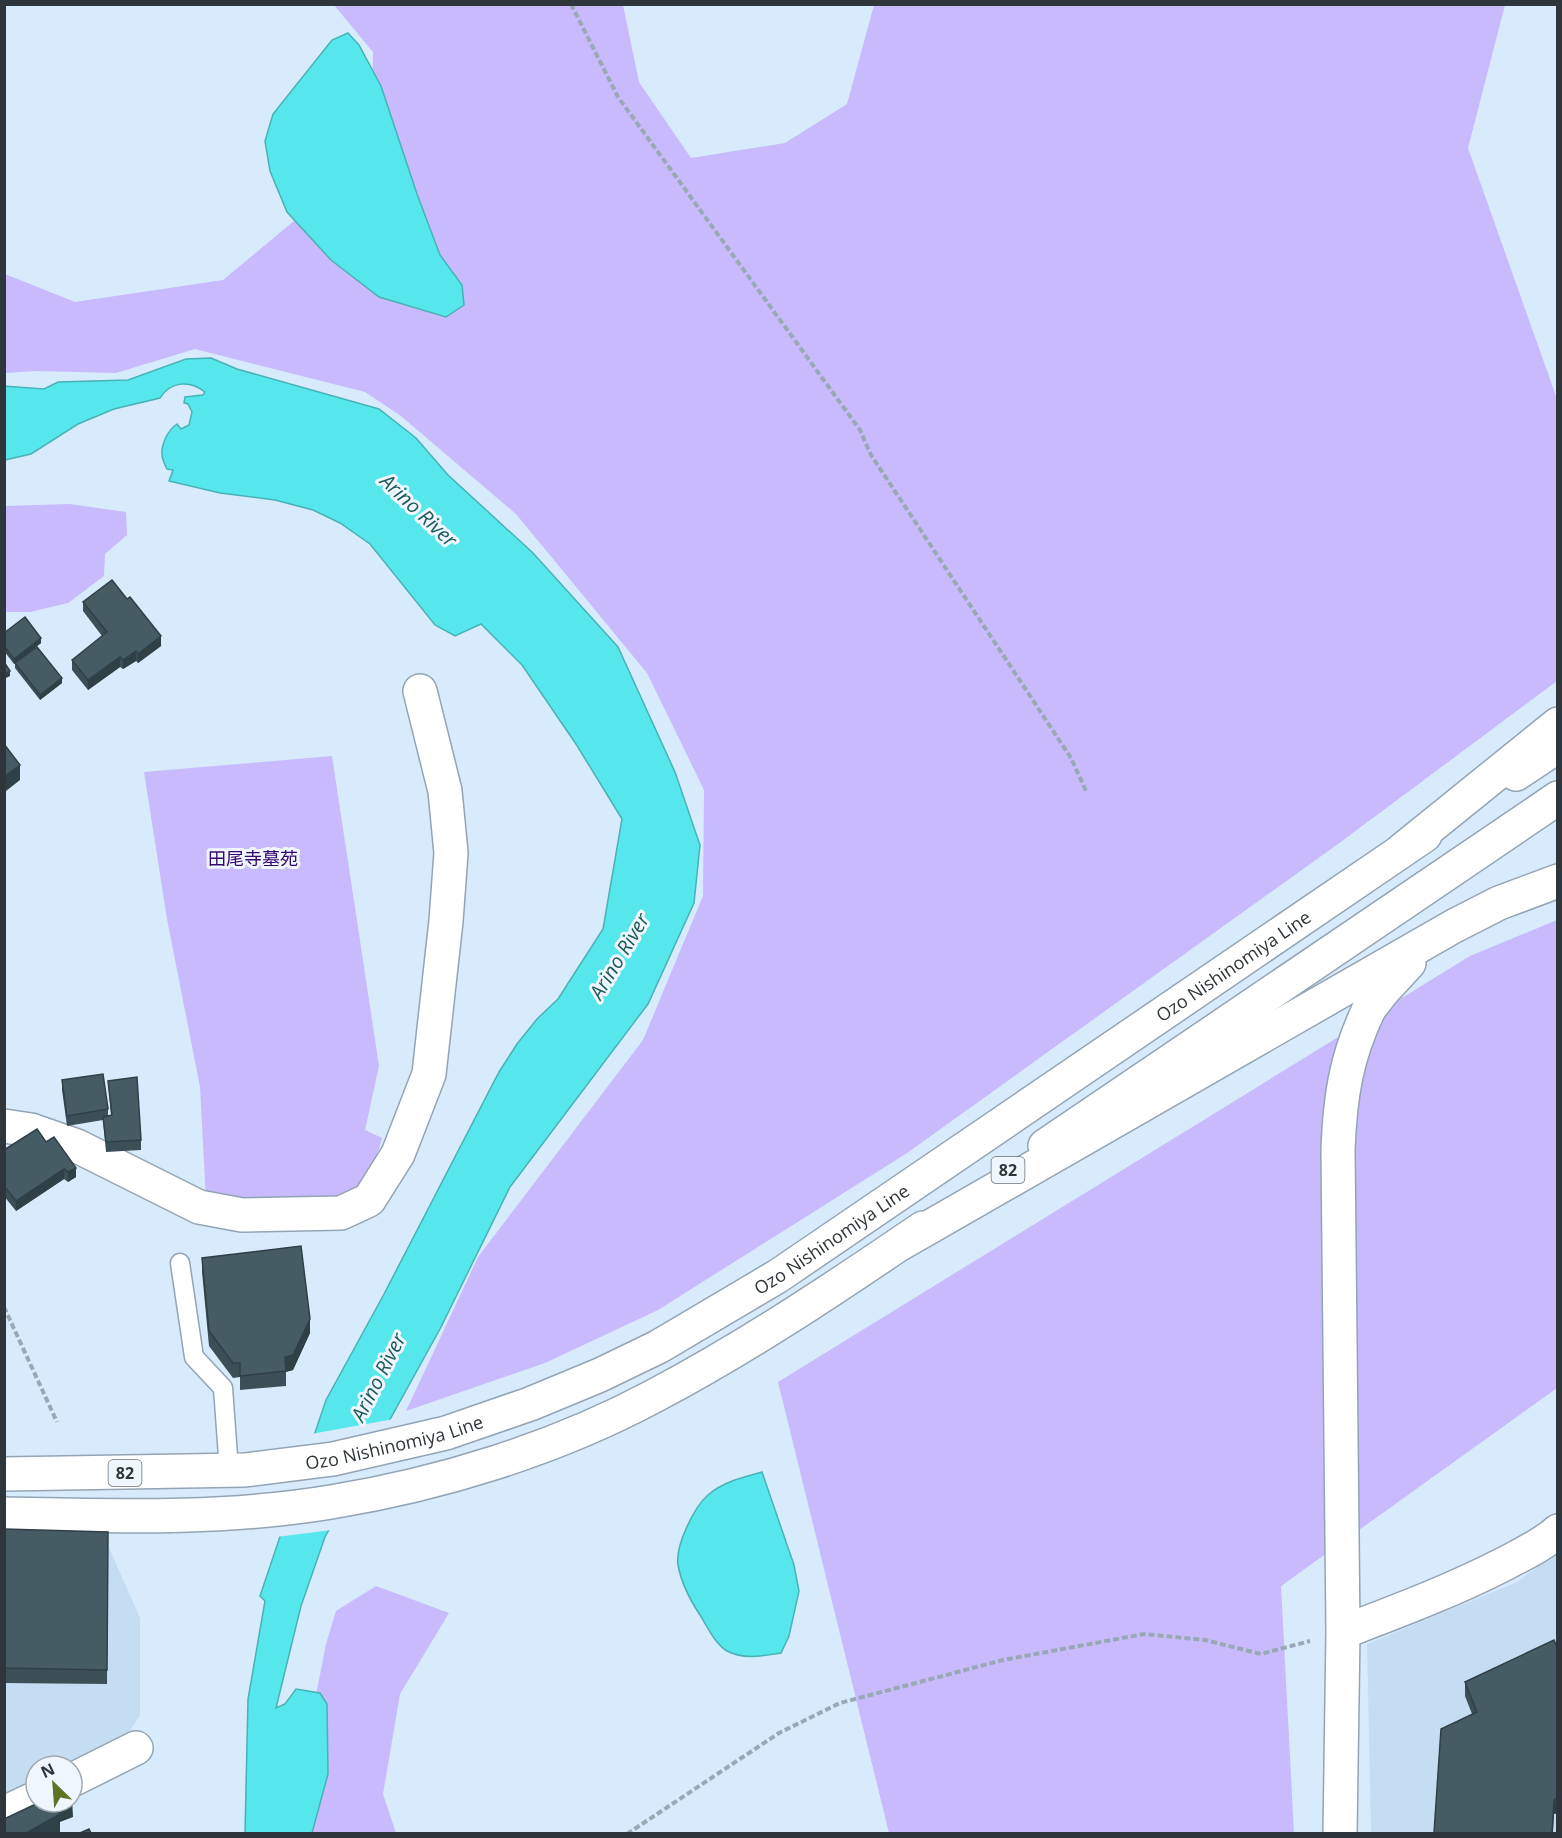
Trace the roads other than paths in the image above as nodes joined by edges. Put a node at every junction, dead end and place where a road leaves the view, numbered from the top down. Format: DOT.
graph roads {
  1 [pos="420,691"];
  2 [pos="1557,724"];
  3 [pos="1557,746"];
  4 [pos="1557,798"];
  5 [pos="1402,850"];
  6 [pos="1557,881"];
  7 [pos="1454,926"];
  8 [pos="4,1126"];
  9 [pos="900,1244"];
  10 [pos="180,1263"];
  11 [pos="237,1470"];
  12 [pos="4,1474"];
  13 [pos="4,1514"];
  14 [pos="1557,1531"];
  15 [pos="1343,1632"];
  16 [pos="136,1748"];
  17 [pos="84,1774"];
  18 [pos="24,1804"];
  19 [pos="4,1813"];
  20 [pos="1341,1833"];
  1 -- 8 [label="main road"];
  2 -- 5 [label="main road"];
  3 -- 5 [label="main road, Ozo Nishinomiya Line / 82"];
  4 -- 9 [label="main road, 82"];
  5 -- 11 [label="main road, Ozo Nishinomiya Line / 82"];
  6 -- 7 [label="main road"];
  7 -- 9 [label="main road"];
  7 -- 15 [label="main road"];
  9 -- 13 [label="main road, 82"];
  10 -- 11 [label="lane"];
  11 -- 12 [label="main road, Ozo Nishinomiya Line / 82"];
  14 -- 15 [label="main road"];
  15 -- 20 [label="main road"];
  16 -- 17 [label="main road"];
  18 -- 19 [label="main road"];
}
